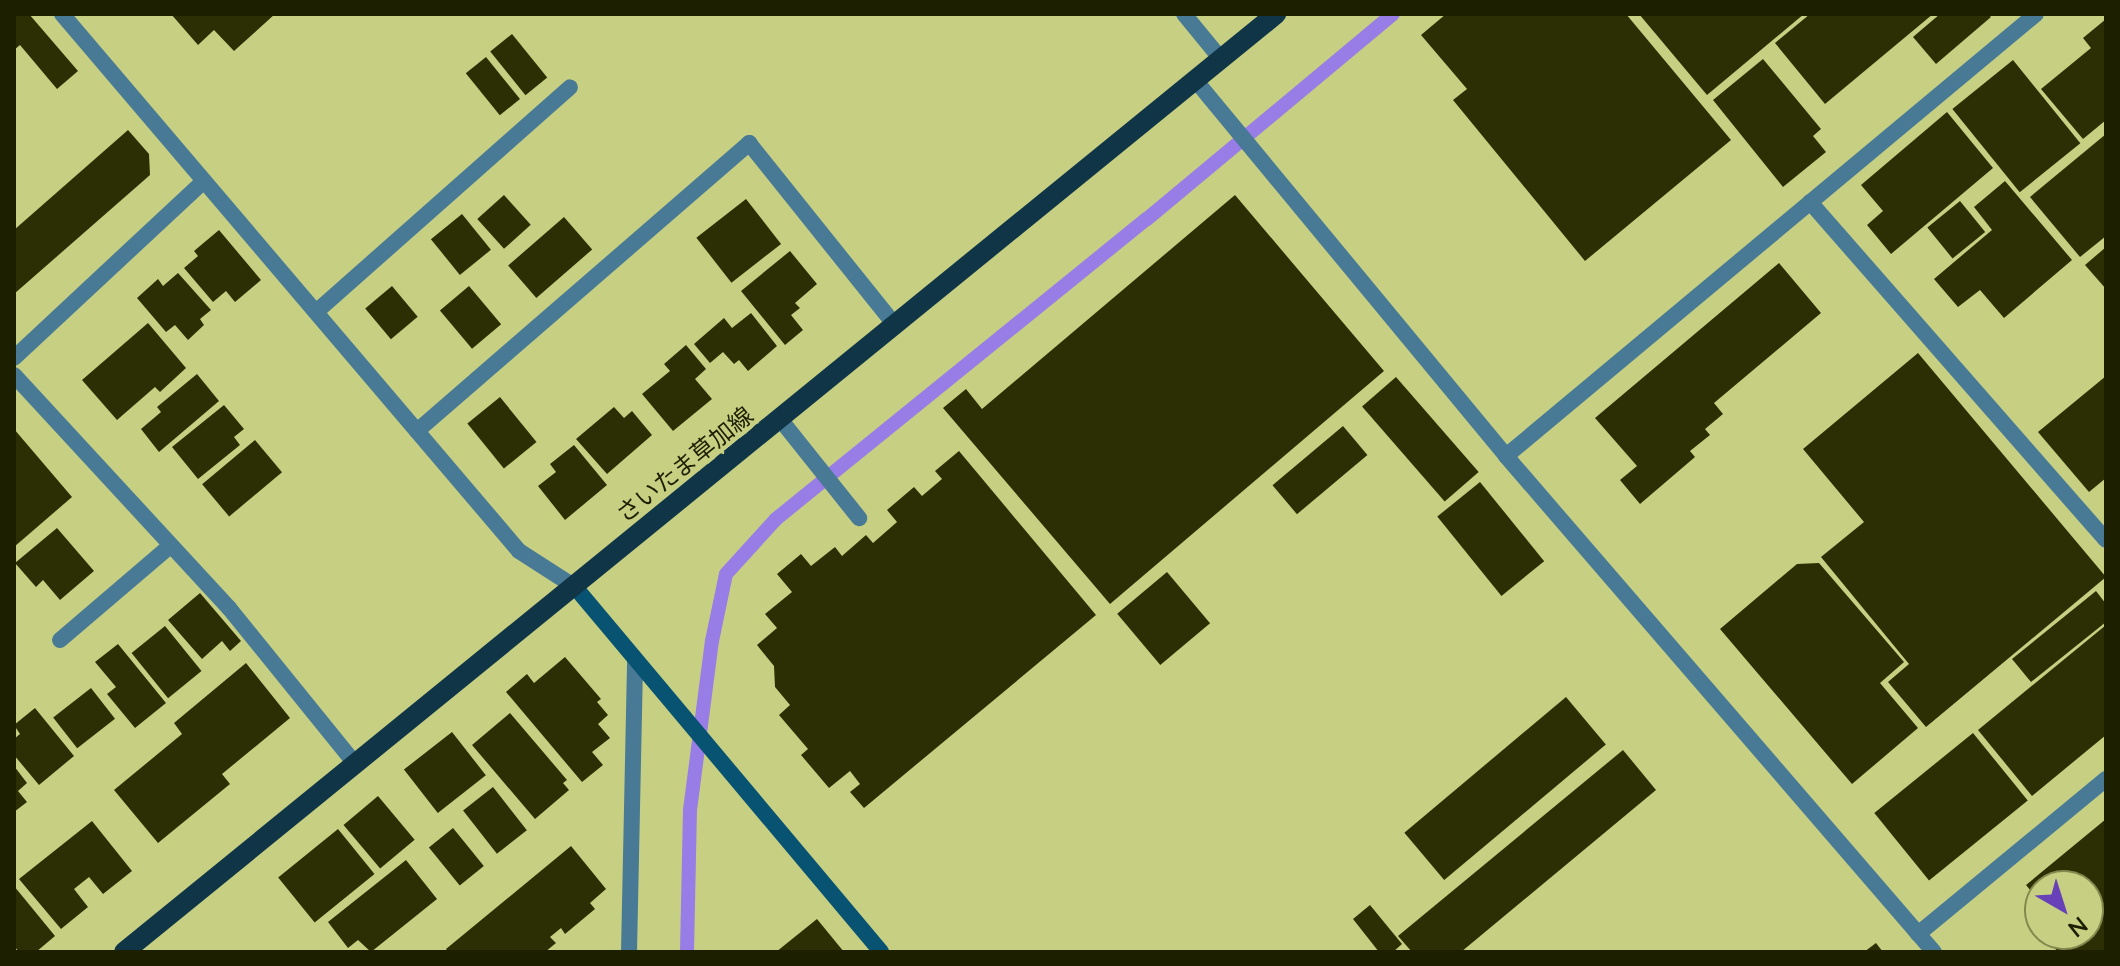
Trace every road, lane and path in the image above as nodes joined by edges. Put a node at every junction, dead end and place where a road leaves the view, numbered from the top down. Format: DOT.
graph roads {
  1 [pos="62,14"];
  2 [pos="1184,14"];
  3 [pos="1276,14"];
  4 [pos="2036,14"];
  5 [pos="1221,59"];
  6 [pos="1196,81"];
  7 [pos="570,87"];
  8 [pos="203,182"];
  9 [pos="1810,202"];
  10 [pos="316,312"];
  11 [pos="895,325"];
  12 [pos="14,358"];
  13 [pos="14,375"];
  14 [pos="780,419"];
  15 [pos="417,431"];
  16 [pos="1506,456"];
  17 [pos="859,518"];
  18 [pos="2106,540"];
  19 [pos="169,547"];
  20 [pos="575,587"];
  21 [pos="60,640"];
  22 [pos="635,661"];
  23 [pos="356,765"];
  24 [pos="2106,779"];
  25 [pos="1918,934"];
  26 [pos="124,952"];
  27 [pos="629,952"];
  28 [pos="881,952"];
  29 [pos="1934,952"];
  1 -- 8 [label="street"];
  2 -- 5 [label="street"];
  3 -- 5 [label="main road, さいたま草加線"];
  4 -- 9 [label="street"];
  5 -- 6 [label="main road, さいたま草加線"];
  6 -- 11 [label="main road, さいたま草加線"];
  6 -- 16 [label="street"];
  7 -- 10 [label="street"];
  8 -- 10 [label="street"];
  8 -- 12 [label="street"];
  9 -- 16 [label="street"];
  9 -- 18 [label="street"];
  10 -- 15 [label="street"];
  11 -- 14 [label="main road, さいたま草加線"];
  11 -- 15 [label="street"];
  13 -- 19 [label="street"];
  14 -- 17 [label="street"];
  14 -- 20 [label="main road, さいたま草加線"];
  15 -- 20 [label="street"];
  16 -- 25 [label="street"];
  19 -- 21 [label="street"];
  19 -- 23 [label="street"];
  20 -- 22 [label="street"];
  20 -- 23 [label="main road, さいたま草加線"];
  22 -- 27 [label="street"];
  22 -- 28 [label="street"];
  23 -- 26 [label="main road, さいたま草加線"];
  24 -- 25 [label="street"];
  25 -- 29 [label="street"];
}
